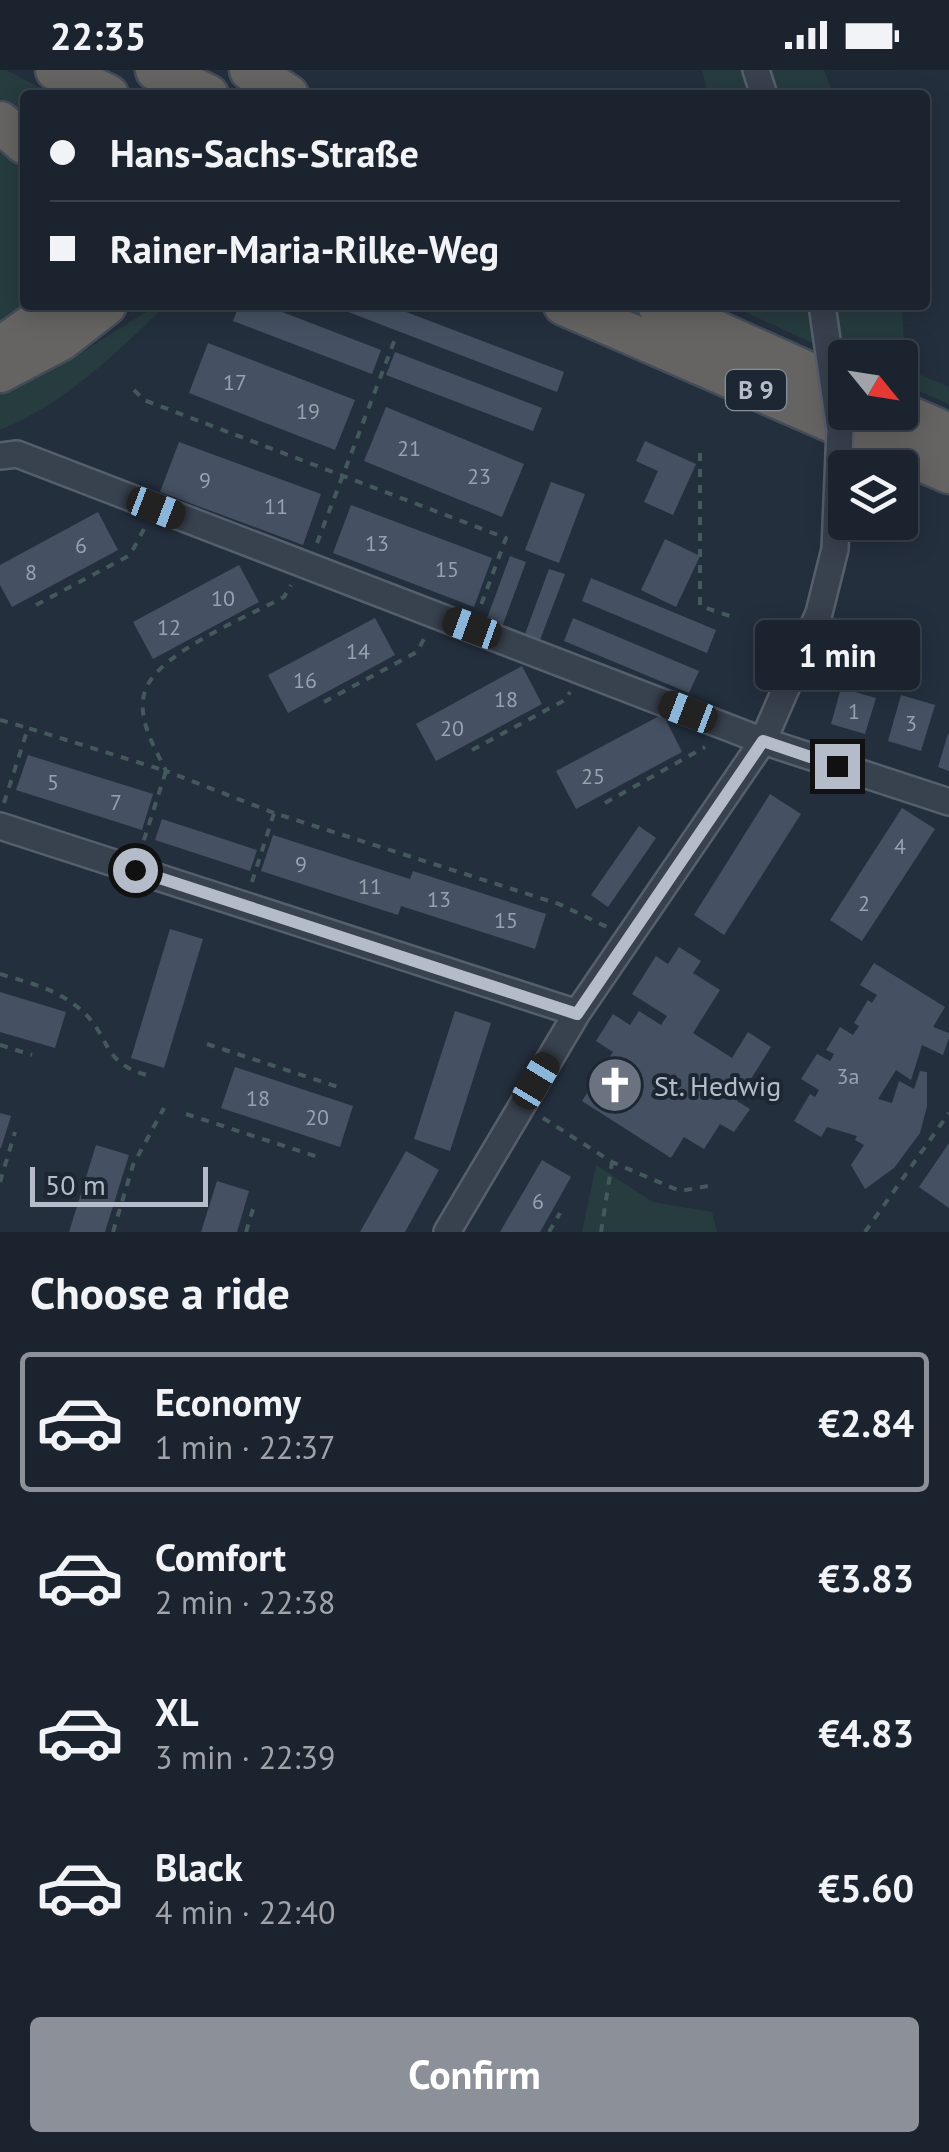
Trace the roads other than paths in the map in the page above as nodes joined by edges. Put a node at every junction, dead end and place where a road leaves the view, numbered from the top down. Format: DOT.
graph roads {
  1 [pos="56,70"];
  2 [pos="156,70"];
  3 [pos="250,70"];
  4 [pos="98,90"];
  5 [pos="198,90"];
  6 [pos="280,90"];
  7 [pos="0,122"];
  8 [pos="20,140"];
  9 [pos="48,310"];
  10 [pos="100,310"];
  11 [pos="575,310"];
  12 [pos="669,310"];
  13 [pos="823,310"];
  14 [pos="0,348"];
  15 [pos="0,372"];
  16 [pos="828,381"];
  17 [pos="918,420"];
  18 [pos="949,434"];
  19 [pos="0,456"];
  20 [pos="949,473"];
  21 [pos="763,741"];
  22 [pos="949,802"];
  23 [pos="0,826"];
  24 [pos="577,1014"];
  25 [pos="447,1232"];
  1 -- 4 [label="highway"];
  2 -- 5 [label="highway"];
  3 -- 6 [label="highway"];
  7 -- 8 [label="highway"];
  9 -- 14 [label="highway"];
  10 -- 15 [label="highway"];
  11 -- 20 [label="highway, B 9"];
  12 -- 16 [label="highway, B 9"];
  13 -- 21 [label="street, bridge"];
  17 -- 18 [label="highway"];
  19 -- 21 [label="street"];
  21 -- 22 [label="street"];
  21 -- 24 [label="street"];
  23 -- 24 [label="street"];
  24 -- 25 [label="street"];
}
